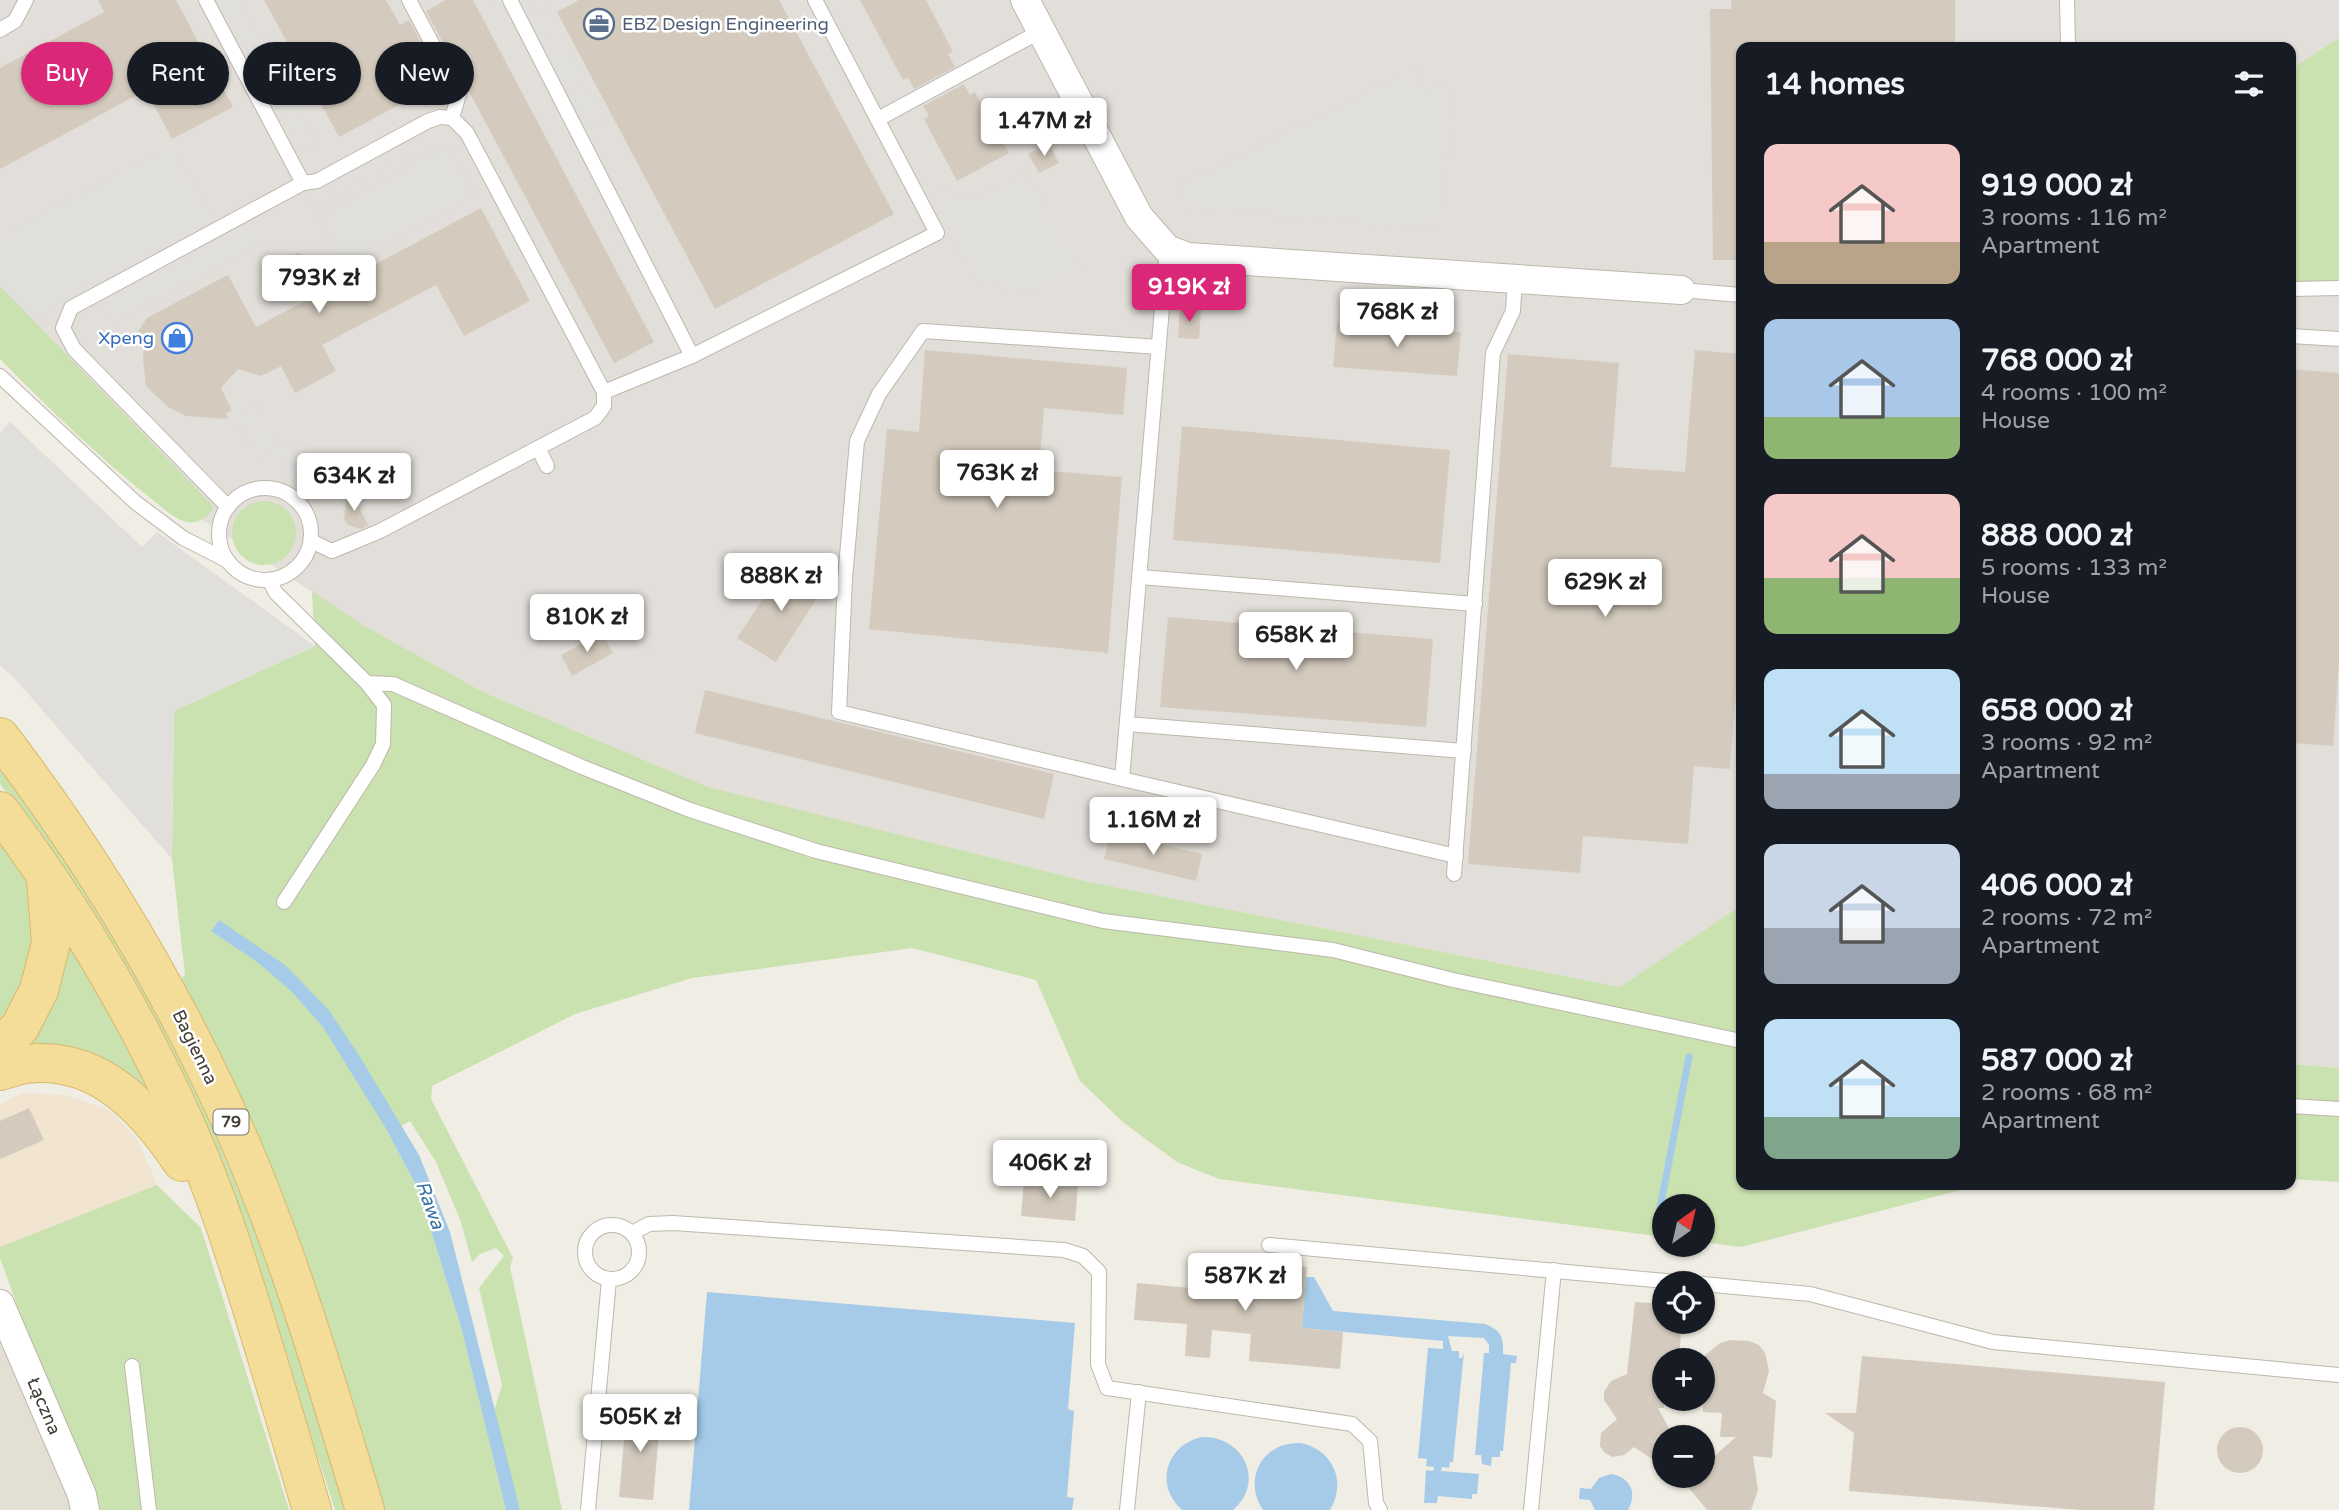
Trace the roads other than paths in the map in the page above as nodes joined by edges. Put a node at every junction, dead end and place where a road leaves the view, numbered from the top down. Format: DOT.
graph roads {
  1 [pos="26,0"];
  2 [pos="206,0"];
  3 [pos="409,0"];
  4 [pos="510,0"];
  5 [pos="816,0"];
  6 [pos="1025,0"];
  7 [pos="2067,0"];
  8 [pos="0,30"];
  9 [pos="1041,31"];
  10 [pos="2068,42"];
  11 [pos="452,118"];
  12 [pos="878,119"];
  13 [pos="303,183"];
  14 [pos="1167,249"];
  15 [pos="1515,279"];
  16 [pos="2339,288"];
  17 [pos="2296,289"];
  18 [pos="1681,290"];
  19 [pos="1736,295"];
  20 [pos="2296,336"];
  21 [pos="2339,339"];
  22 [pos="1159,346"];
  23 [pos="692,355"];
  24 [pos="0,376"];
  25 [pos="604,392"];
  26 [pos="538,448"];
  27 [pos="547,466"];
  28 [pos="228,507"];
  29 [pos="311,541"];
  30 [pos="228,561"];
  31 [pos="1140,577"];
  32 [pos="269,580"];
  33 [pos="1475,604"];
  34 [pos="368,683"];
  35 [pos="1127,724"];
  36 [pos="0,737"];
  37 [pos="1464,751"];
  38 [pos="1122,779"];
  39 [pos="0,811"];
  40 [pos="1456,856"];
  41 [pos="1454,874"];
  42 [pos="46,876"];
  43 [pos="284,902"];
  44 [pos="1736,1040"];
  45 [pos="0,1047"];
  46 [pos="0,1071"];
  47 [pos="2296,1106"];
  48 [pos="2339,1109"];
  49 [pos="224,1223"];
  50 [pos="632,1233"];
  51 [pos="1269,1245"];
  52 [pos="1554,1270"];
  53 [pos="609,1280"];
  54 [pos="1652,1280"];
  55 [pos="1715,1285"];
  56 [pos="0,1304"];
  57 [pos="132,1366"];
  58 [pos="2339,1375"];
  59 [pos="1139,1392"];
  60 [pos="85,1510"];
  61 [pos="149,1510"];
  62 [pos="312,1510"];
  63 [pos="365,1510"];
  64 [pos="588,1510"];
  65 [pos="1127,1510"];
  66 [pos="1380,1510"];
  67 [pos="1531,1510"];
  1 -- 8 [label="lane"];
  2 -- 13 [label="lane"];
  3 -- 11 [label="lane"];
  4 -- 23 [label="lane"];
  5 -- 12 [label="lane"];
  6 -- 9 [label="street"];
  7 -- 10 [label="lane"];
  9 -- 12 [label="lane"];
  9 -- 14 [label="street"];
  11 -- 13 [label="lane"];
  11 -- 25 [label="lane"];
  12 -- 23 [label="lane"];
  13 -- 28 [label="lane"];
  14 -- 15 [label="street"];
  14 -- 22 [label="lane"];
  15 -- 18 [label="street"];
  15 -- 33 [label="lane"];
  16 -- 17 [label="lane"];
  18 -- 19 [label="lane"];
  20 -- 21 [label="lane"];
  22 -- 31 [label="lane"];
  22 -- 38 [label="lane"];
  23 -- 25 [label="lane"];
  24 -- 30 [label="lane"];
  25 -- 26 [label="lane"];
  26 -- 27 [label="lane"];
  26 -- 29 [label="lane"];
  28 -- 29 [label="lane"];
  28 -- 30 [label="lane"];
  29 -- 32 [label="lane"];
  30 -- 32 [label="lane"];
  31 -- 33 [label="lane"];
  31 -- 35 [label="lane"];
  32 -- 34 [label="lane"];
  33 -- 37 [label="lane"];
  34 -- 43 [label="lane"];
  34 -- 44 [label="lane"];
  35 -- 37 [label="lane"];
  35 -- 38 [label="lane"];
  36 -- 63 [label="main road, Bagienna / 79"];
  37 -- 40 [label="lane"];
  38 -- 40 [label="lane"];
  39 -- 42 [label="main road, 79"];
  40 -- 41 [label="lane"];
  42 -- 45 [label="main road"];
  42 -- 49 [label="main road, 79"];
  46 -- 49 [label="main road"];
  47 -- 48 [label="lane"];
  49 -- 62 [label="main road, 79"];
  50 -- 53 [label="lane"];
  50 -- 53 [label="lane"];
  50 -- 59 [label="lane"];
  51 -- 52 [label="lane"];
  52 -- 54 [label="lane"];
  52 -- 67 [label="lane"];
  53 -- 64 [label="lane"];
  55 -- 58 [label="lane"];
  56 -- 60 [label="street, Łączna"];
  57 -- 61 [label="lane"];
  59 -- 65 [label="lane"];
  59 -- 66 [label="lane"];
}
